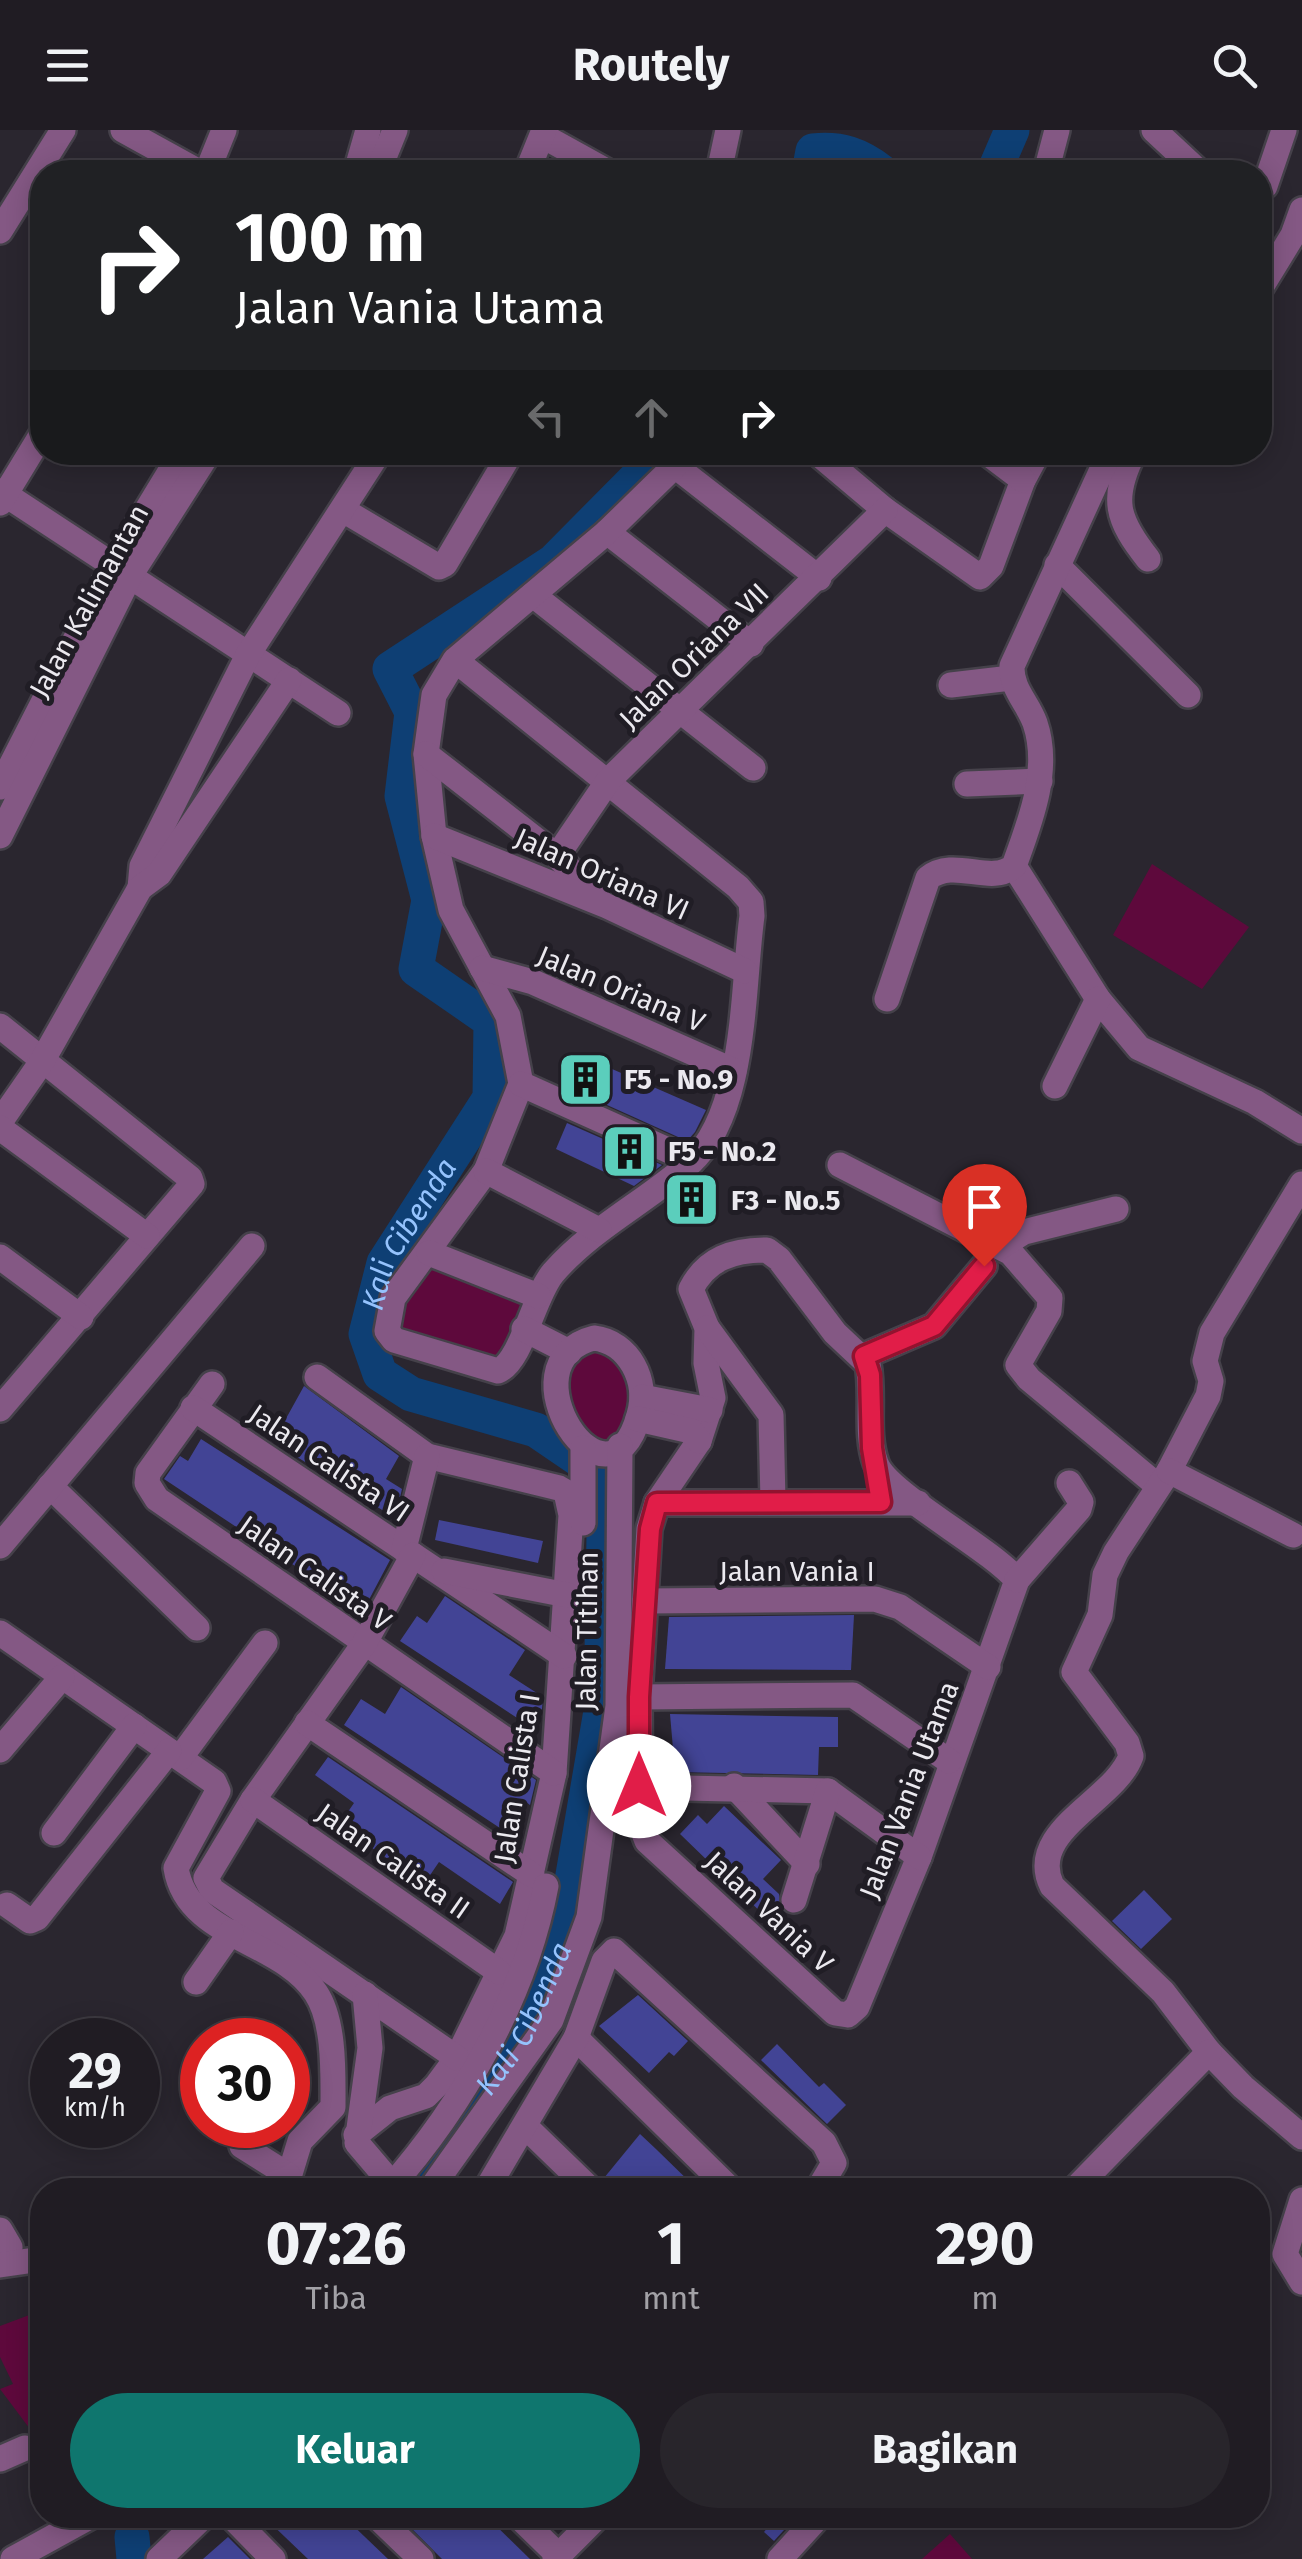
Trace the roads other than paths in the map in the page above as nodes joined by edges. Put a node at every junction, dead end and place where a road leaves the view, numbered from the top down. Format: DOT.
graph roads {
  1 [pos="63,130"];
  2 [pos="124,130"];
  3 [pos="224,130"];
  4 [pos="368,130"];
  5 [pos="394,130"];
  6 [pos="728,130"];
  7 [pos="1057,130"];
  8 [pos="1154,130"];
  9 [pos="1284,130"];
  10 [pos="544,133"];
  11 [pos="44,160"];
  12 [pos="177,160"];
  13 [pos="212,160"];
  14 [pos="359,160"];
  15 [pos="383,160"];
  16 [pos="533,160"];
  17 [pos="588,160"];
  18 [pos="722,160"];
  19 [pos="1049,160"];
  20 [pos="1186,160"];
  21 [pos="1272,165"];
  22 [pos="30,183"];
  23 [pos="1302,210"];
  24 [pos="0,231"];
  25 [pos="1272,269"];
  26 [pos="30,453"];
  27 [pos="175,465"];
  28 [pos="199,465"];
  29 [pos="371,465"];
  30 [pos="504,465"];
  31 [pos="676,465"];
  32 [pos="689,465"];
  33 [pos="831,465"];
  34 [pos="1003,465"];
  35 [pos="1031,465"];
  36 [pos="1104,465"];
  37 [pos="1128,465"];
  38 [pos="1022,480"];
  39 [pos="2,496"];
  40 [pos="343,510"];
  41 [pos="885,510"];
  42 [pos="607,532"];
  43 [pos="1148,558"];
  44 [pos="1056,565"];
  45 [pos="122,569"];
  46 [pos="819,578"];
  47 [pos="533,595"];
  48 [pos="751,644"];
  49 [pos="249,653"];
  50 [pos="455,660"];
  51 [pos="1012,672"];
  52 [pos="289,680"];
  53 [pos="950,685"];
  54 [pos="1188,695"];
  55 [pos="681,708"];
  56 [pos="338,713"];
  57 [pos="426,754"];
  58 [pos="753,768"];
  59 [pos="608,780"];
  60 [pos="1040,781"];
  61 [pos="967,784"];
  62 [pos="0,787"];
  63 [pos="0,836"];
  64 [pos="434,836"];
  65 [pos="557,856"];
  66 [pos="1014,866"];
  67 [pos="140,888"];
  68 [pos="606,906"];
  69 [pos="482,968"];
  70 [pos="744,971"];
  71 [pos="887,999"];
  72 [pos="1098,999"];
  73 [pos="0,1026"];
  74 [pos="41,1063"];
  75 [pos="734,1070"];
  76 [pos="521,1084"];
  77 [pos="1055,1086"];
  78 [pos="0,1125"];
  79 [pos="1302,1132"];
  80 [pos="692,1161"];
  81 [pos="840,1165"];
  82 [pos="486,1171"];
  83 [pos="1302,1184"];
  84 [pos="1116,1210"];
  85 [pos="1292,1228"];
  86 [pos="599,1230"];
  87 [pos="147,1236"];
  88 [pos="252,1246"];
  89 [pos="429,1253"];
  90 [pos="0,1257"];
  91 [pos="992,1257"];
  92 [pos="538,1296"];
  93 [pos="81,1317"];
  94 [pos="708,1328"];
  95 [pos="520,1341"];
  96 [pos="864,1356"];
  97 [pos="564,1361"];
  98 [pos="317,1376"];
  99 [pos="212,1384"];
  100 [pos="3,1399"];
  101 [pos="194,1408"];
  102 [pos="640,1408"];
  103 [pos="710,1410"];
  104 [pos="699,1441"];
  105 [pos="620,1446"];
  106 [pos="583,1448"];
  107 [pos="426,1456"];
  108 [pos="880,1472"];
  109 [pos="1163,1478"];
  110 [pos="1069,1483"];
  111 [pos="50,1486"];
  112 [pos="772,1501"];
  113 [pos="881,1502"];
  114 [pos="657,1503"];
  115 [pos="918,1503"];
  116 [pos="1293,1536"];
  117 [pos="0,1546"];
  118 [pos="416,1558"];
  119 [pos="1017,1580"];
  120 [pos="566,1595"];
  121 [pos="645,1601"];
  122 [pos="197,1628"];
  123 [pos="0,1633"];
  124 [pos="264,1643"];
  125 [pos="364,1644"];
  126 [pos="564,1656"];
  127 [pos="988,1667"];
  128 [pos="62,1677"];
  129 [pos="639,1697"];
  130 [pos="307,1723"];
  131 [pos="134,1726"];
  132 [pos="0,1750"];
  133 [pos="174,1754"];
  134 [pos="949,1762"];
  135 [pos="554,1773"];
  136 [pos="639,1786"];
  137 [pos="734,1786"];
  138 [pos="828,1791"];
  139 [pos="253,1800"];
  140 [pos="54,1833"];
  141 [pos="919,1857"];
  142 [pos="807,1864"];
  143 [pos="532,1875"];
  144 [pos="794,1900"];
  145 [pos="6,1905"];
  146 [pos="231,1932"];
  147 [pos="500,1972"];
  148 [pos="196,1982"];
  149 [pos="364,1994"];
  150 [pos="848,2016"];
  151 [pos="576,2038"];
  152 [pos="1209,2052"];
  153 [pos="457,2058"];
  154 [pos="526,2127"];
  155 [pos="356,2136"];
  156 [pos="1302,2137"];
  157 [pos="244,2148"];
  158 [pos="280,2178"];
  159 [pos="288,2178"];
  160 [pos="389,2178"];
  161 [pos="404,2178"];
  162 [pos="439,2178"];
  163 [pos="490,2178"];
  164 [pos="579,2178"];
  165 [pos="719,2178"];
  166 [pos="825,2178"];
  167 [pos="1086,2178"];
  168 [pos="1302,2200"];
  169 [pos="0,2230"];
  170 [pos="0,2254"];
  171 [pos="30,2261"];
  172 [pos="0,2265"];
  173 [pos="1302,2282"];
  174 [pos="25,2448"];
  175 [pos="0,2459"];
  176 [pos="69,2528"];
  177 [pos="191,2528"];
  178 [pos="243,2528"];
  179 [pos="389,2528"];
  180 [pos="529,2528"];
  181 [pos="586,2528"];
  182 [pos="811,2528"];
  183 [pos="792,2554"];
  184 [pos="557,2557"];
  185 [pos="13,2559"];
  186 [pos="159,2559"];
  187 [pos="274,2559"];
  188 [pos="421,2559"];
  1 -- 11 [label="street"];
  2 -- 12 [label="street"];
  3 -- 13 [label="street"];
  4 -- 14 [label="street"];
  5 -- 15 [label="street"];
  6 -- 18 [label="street"];
  7 -- 19 [label="street"];
  8 -- 20 [label="street"];
  9 -- 21 [label="street"];
  10 -- 16 [label="street"];
  10 -- 17 [label="street"];
  22 -- 24 [label="street"];
  23 -- 25 [label="street"];
  26 -- 39 [label="street"];
  27 -- 45 [label="street, Jalan Kalimantan"];
  28 -- 45 [label="street, Jalan Kalimantan"];
  29 -- 40 [label="street"];
  30 -- 40 [label="street"];
  31 -- 42 [label="street"];
  32 -- 46 [label="street"];
  33 -- 41 [label="street"];
  34 -- 38 [label="street"];
  35 -- 38 [label="street"];
  36 -- 44 [label="street"];
  37 -- 43 [label="street"];
  38 -- 41 [label="street"];
  39 -- 45 [label="street"];
  40 -- 49 [label="street"];
  41 -- 46 [label="street, Jalan Oriana VII"];
  42 -- 47 [label="street"];
  42 -- 48 [label="street"];
  44 -- 51 [label="street"];
  44 -- 54 [label="street"];
  45 -- 49 [label="street"];
  45 -- 62 [label="street, Jalan Kalimantan"];
  45 -- 63 [label="street, Jalan Kalimantan"];
  46 -- 48 [label="street, Jalan Oriana VII"];
  47 -- 50 [label="street"];
  47 -- 55 [label="street"];
  48 -- 55 [label="street, Jalan Oriana VII"];
  49 -- 52 [label="street"];
  49 -- 67 [label="street"];
  50 -- 57 [label="street"];
  50 -- 59 [label="street"];
  51 -- 53 [label="street"];
  51 -- 60 [label="street"];
  52 -- 56 [label="street"];
  52 -- 67 [label="street"];
  55 -- 58 [label="street"];
  55 -- 59 [label="street, Jalan Oriana VII"];
  57 -- 64 [label="street"];
  57 -- 65 [label="street"];
  59 -- 65 [label="street, Jalan Oriana VII"];
  59 -- 70 [label="street"];
  60 -- 61 [label="street"];
  60 -- 66 [label="street"];
  64 -- 68 [label="street, Jalan Oriana VI"];
  64 -- 69 [label="street"];
  65 -- 68 [label="street"];
  66 -- 71 [label="street"];
  66 -- 72 [label="street"];
  67 -- 74 [label="street"];
  68 -- 70 [label="street, Jalan Oriana VI"];
  69 -- 75 [label="street, Jalan Oriana V"];
  69 -- 76 [label="street"];
  70 -- 75 [label="street"];
  72 -- 77 [label="street"];
  72 -- 79 [label="street"];
  73 -- 74 [label="street"];
  74 -- 78 [label="street"];
  74 -- 87 [label="street"];
  75 -- 80 [label="street"];
  76 -- 80 [label="street"];
  76 -- 82 [label="street"];
  78 -- 87 [label="street"];
  80 -- 86 [label="street"];
  81 -- 91 [label="street"];
  82 -- 86 [label="street"];
  82 -- 89 [label="street"];
  83 -- 85 [label="street"];
  84 -- 91 [label="street"];
  85 -- 109 [label="street"];
  86 -- 92 [label="street"];
  87 -- 93 [label="street"];
  88 -- 111 [label="street"];
  89 -- 92 [label="street"];
  89 -- 95 [label="street"];
  90 -- 93 [label="street"];
  91 -- 96 [label="street"];
  91 -- 109 [label="street"];
  92 -- 95 [label="street"];
  93 -- 100 [label="street"];
  94 -- 96 [label="street"];
  94 -- 103 [label="street"];
  94 -- 112 [label="street"];
  95 -- 97 [label="street"];
  96 -- 108 [label="street"];
  97 -- 102 [label="street"];
  97 -- 106 [label="street"];
  98 -- 107 [label="street"];
  99 -- 101 [label="street, Jalan Calista V"];
  101 -- 118 [label="street, Jalan Calista VI"];
  101 -- 125 [label="street, Jalan Calista V"];
  102 -- 103 [label="street"];
  102 -- 104 [label="street"];
  102 -- 105 [label="street"];
  103 -- 104 [label="street"];
  104 -- 114 [label="street"];
  105 -- 106 [label="street"];
  105 -- 162 [label="street, Jalan Titihan"];
  106 -- 161 [label="street, Jalan Titihan"];
  107 -- 118 [label="street"];
  107 -- 120 [label="street, Jalan Calista I"];
  108 -- 113 [label="street"];
  108 -- 115 [label="street"];
  109 -- 116 [label="street"];
  109 -- 152 [label="street"];
  110 -- 119 [label="street, Jalan Vania Utama"];
  111 -- 117 [label="street"];
  111 -- 122 [label="street"];
  112 -- 113 [label="street"];
  112 -- 114 [label="street"];
  113 -- 115 [label="street"];
  114 -- 121 [label="street"];
  115 -- 119 [label="street"];
  118 -- 120 [label="street, Jalan Calista VI"];
  118 -- 125 [label="street"];
  118 -- 126 [label="street, Jalan Calista VI"];
  119 -- 127 [label="street, Jalan Vania Utama"];
  120 -- 126 [label="street, Jalan Calista I"];
  121 -- 127 [label="street, Jalan Vania I"];
  121 -- 129 [label="street"];
  123 -- 128 [label="street"];
  124 -- 133 [label="street"];
  125 -- 130 [label="street"];
  125 -- 135 [label="street, Jalan Calista V"];
  126 -- 135 [label="street, Jalan Calista I"];
  127 -- 134 [label="street, Jalan Vania Utama"];
  128 -- 131 [label="street"];
  128 -- 132 [label="street"];
  129 -- 134 [label="street"];
  129 -- 136 [label="street"];
  130 -- 139 [label="street"];
  130 -- 143 [label="street"];
  131 -- 133 [label="street"];
  131 -- 140 [label="street"];
  133 -- 145 [label="street"];
  133 -- 146 [label="street"];
  134 -- 141 [label="street, Jalan Vania Utama"];
  135 -- 143 [label="street, Jalan Calista I"];
  136 -- 137 [label="street"];
  136 -- 150 [label="street, Jalan Vania V"];
  137 -- 138 [label="street"];
  137 -- 142 [label="street"];
  138 -- 141 [label="street"];
  138 -- 142 [label="street"];
  139 -- 147 [label="street, Jalan Calista II"];
  139 -- 149 [label="street"];
  141 -- 150 [label="street, Jalan Vania Utama"];
  142 -- 144 [label="street"];
  143 -- 147 [label="street, Jalan Calista I"];
  146 -- 148 [label="street"];
  146 -- 159 [label="street"];
  147 -- 153 [label="street, Jalan Calista I"];
  149 -- 153 [label="street"];
  149 -- 155 [label="street"];
  151 -- 154 [label="street"];
  151 -- 165 [label="street"];
  151 -- 166 [label="street"];
  152 -- 156 [label="street"];
  152 -- 167 [label="street"];
  153 -- 155 [label="street, Jalan Calista I"];
  154 -- 163 [label="street"];
  154 -- 164 [label="street"];
  155 -- 160 [label="street"];
  157 -- 158 [label="street"];
  168 -- 173 [label="street"];
  169 -- 170 [label="street"];
  171 -- 172 [label="street"];
  174 -- 175 [label="street"];
  176 -- 185 [label="street"];
  177 -- 186 [label="street"];
  178 -- 187 [label="street"];
  179 -- 188 [label="street"];
  180 -- 184 [label="street"];
  181 -- 184 [label="street"];
  182 -- 183 [label="street"];
}
